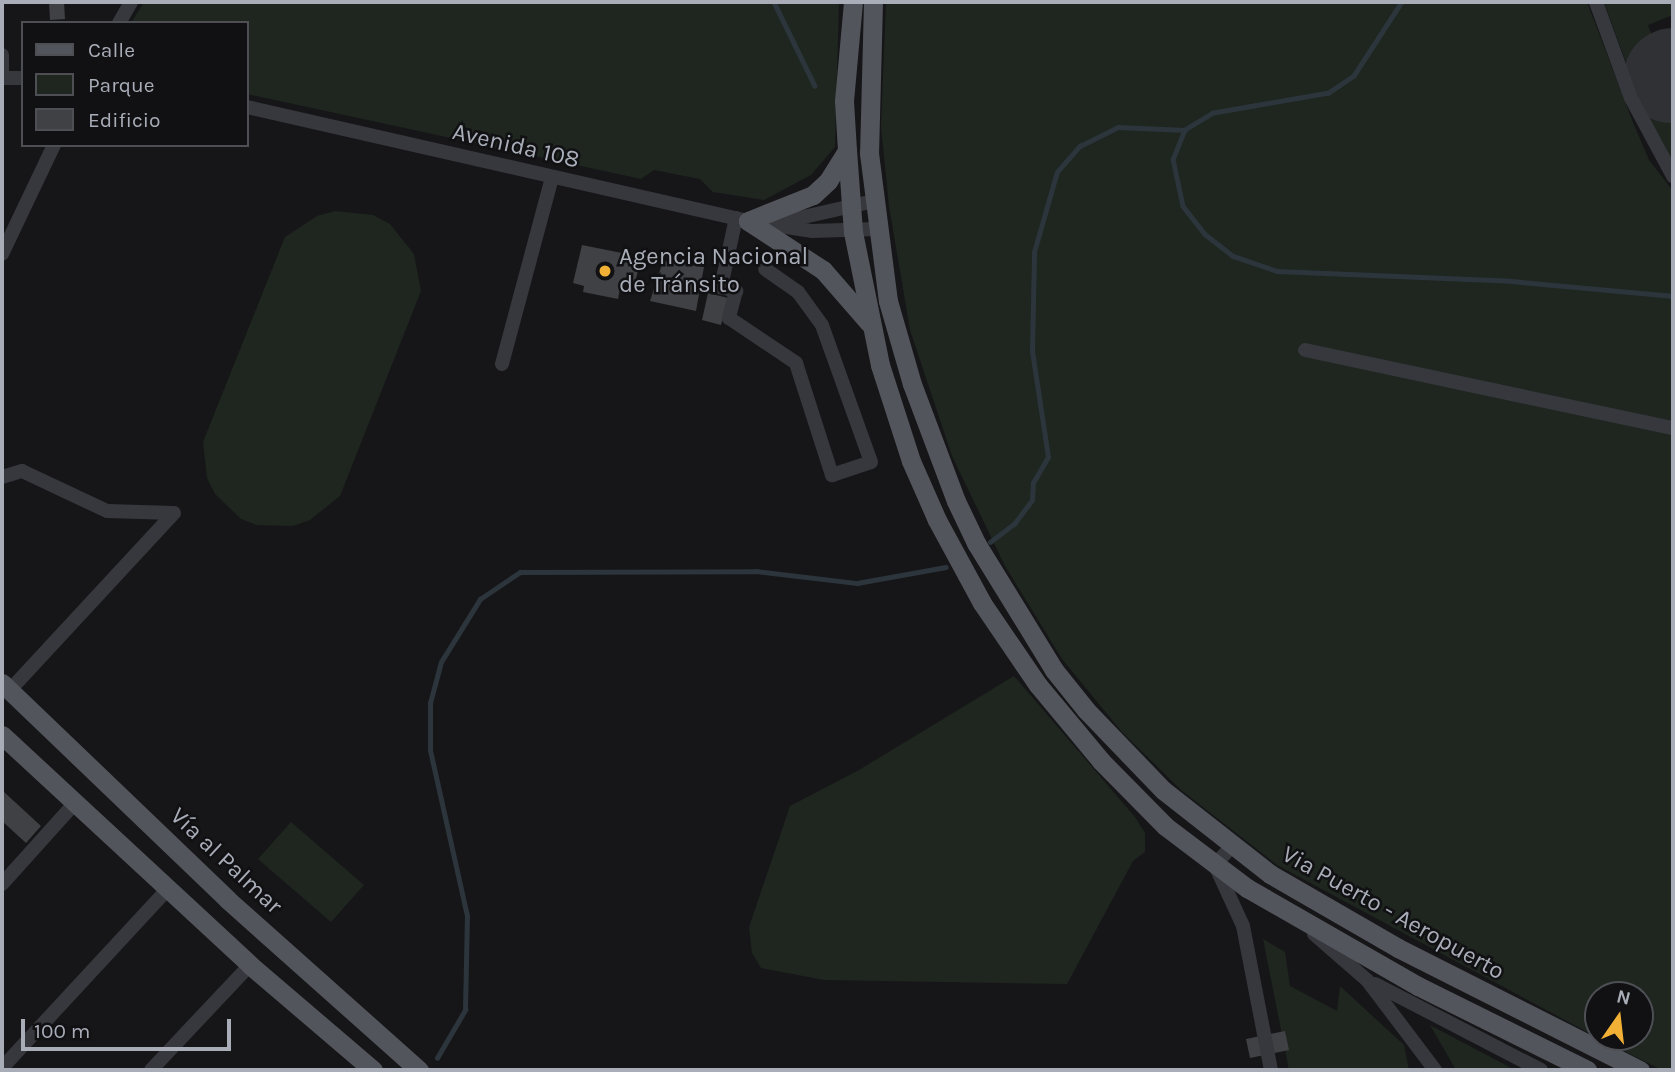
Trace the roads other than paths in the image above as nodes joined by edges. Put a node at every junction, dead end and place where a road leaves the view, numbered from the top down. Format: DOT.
graph roads {
  1 [pos="131,2"];
  2 [pos="853,2"];
  3 [pos="873,2"];
  4 [pos="1596,2"];
  5 [pos="121,21"];
  6 [pos="2,55"];
  7 [pos="2,78"];
  8 [pos="21,78"];
  9 [pos="248,107"];
  10 [pos="53,147"];
  11 [pos="847,150"];
  12 [pos="1673,176"];
  13 [pos="552,178"];
  14 [pos="874,201"];
  15 [pos="851,204"];
  16 [pos="742,219"];
  17 [pos="776,223"];
  18 [pos="877,229"];
  19 [pos="853,232"];
  20 [pos="2,254"];
  21 [pos="765,269"];
  22 [pos="871,326"];
  23 [pos="1305,350"];
  24 [pos="502,364"];
  25 [pos="1673,428"];
  26 [pos="2,477"];
  27 [pos="6,687"];
  28 [pos="2,735"];
  29 [pos="75,803"];
  30 [pos="1231,847"];
  31 [pos="1214,865"];
  32 [pos="2,884"];
  33 [pos="168,889"];
  34 [pos="1299,920"];
  35 [pos="250,965"];
  36 [pos="1367,980"];
  37 [pos="2,1068"];
  38 [pos="151,1070"];
  39 [pos="373,1070"];
  40 [pos="419,1070"];
  41 [pos="1271,1070"];
  42 [pos="1436,1070"];
  43 [pos="1541,1070"];
  44 [pos="1587,1070"];
  45 [pos="1640,1070"];
  1 -- 5 [label="street"];
  2 -- 11 [label="main road, Via Puerto - Aeropuerto"];
  3 -- 14 [label="main road, Via Puerto - Aeropuerto"];
  4 -- 12 [label="street"];
  6 -- 7 [label="street"];
  7 -- 8 [label="street"];
  9 -- 13 [label="street, Avenida 108"];
  10 -- 20 [label="street"];
  11 -- 15 [label="main road, Via Puerto - Aeropuerto"];
  11 -- 16 [label="main road"];
  13 -- 16 [label="street, Avenida 108"];
  13 -- 24 [label="street"];
  14 -- 15 [label="street, Avenida 108"];
  14 -- 18 [label="main road, Via Puerto - Aeropuerto"];
  15 -- 17 [label="street, Avenida 108"];
  15 -- 19 [label="main road, Via Puerto - Aeropuerto"];
  16 -- 17 [label="street, Avenida 108"];
  16 -- 21 [label="street"];
  16 -- 22 [label="main road"];
  17 -- 19 [label="street, Avenida 108"];
  18 -- 19 [label="street, Avenida 108"];
  18 -- 30 [label="main road, Via Puerto - Aeropuerto"];
  19 -- 22 [label="main road, Via Puerto - Aeropuerto"];
  22 -- 31 [label="main road, Via Puerto - Aeropuerto"];
  23 -- 25 [label="street"];
  26 -- 27 [label="street"];
  27 -- 40 [label="main road, Vía al Palmar"];
  28 -- 29 [label="main road"];
  29 -- 32 [label="street"];
  29 -- 33 [label="main road"];
  30 -- 31 [label="street"];
  30 -- 45 [label="main road, Via Puerto - Aeropuerto"];
  31 -- 34 [label="main road, Via Puerto - Aeropuerto"];
  31 -- 41 [label="street"];
  33 -- 35 [label="main road"];
  33 -- 37 [label="street"];
  34 -- 36 [label="street"];
  34 -- 44 [label="main road, Via Puerto - Aeropuerto"];
  35 -- 38 [label="street"];
  35 -- 39 [label="main road"];
  36 -- 42 [label="street"];
  36 -- 43 [label="street"];
}
